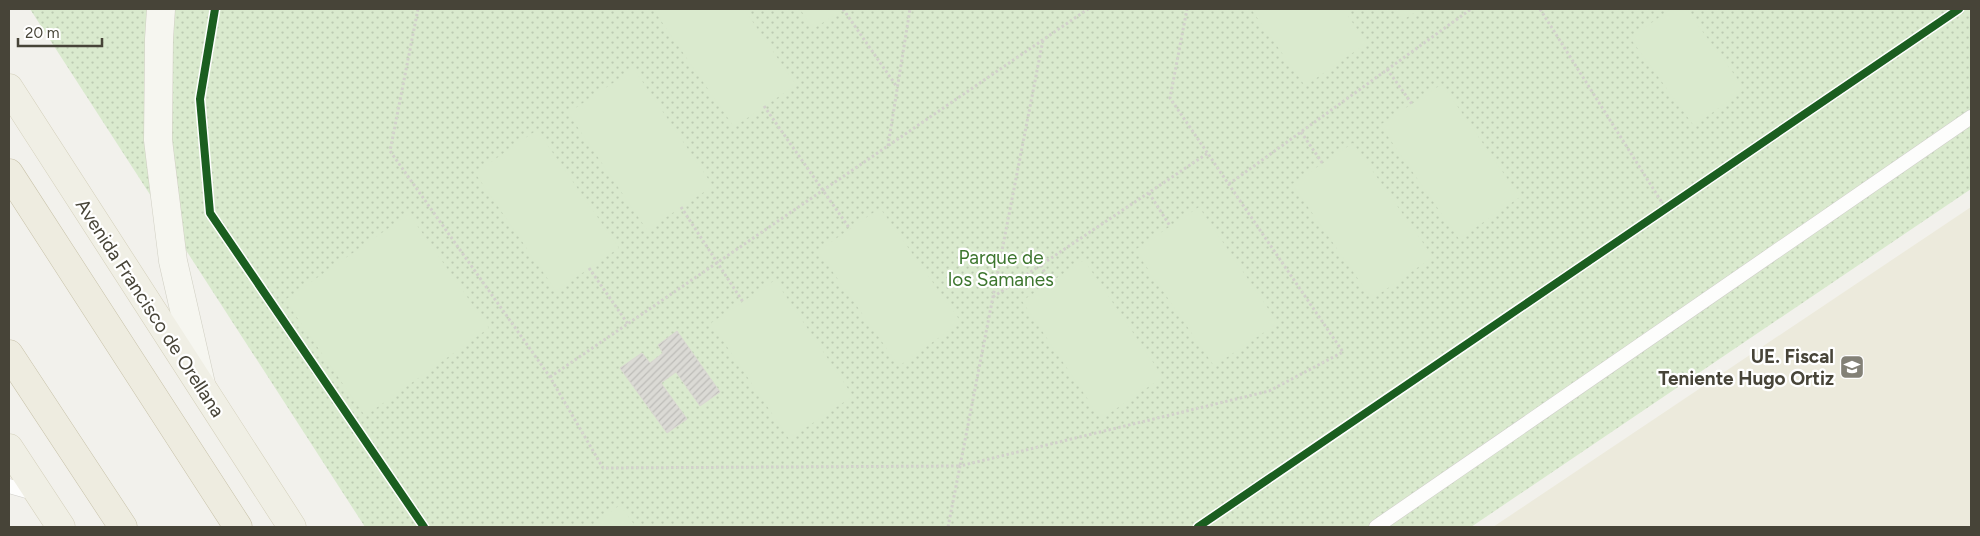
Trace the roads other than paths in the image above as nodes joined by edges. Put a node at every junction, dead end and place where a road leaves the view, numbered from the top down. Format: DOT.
graph roads {
  1 [pos="161,9"];
  2 [pos="9,88"];
  3 [pos="1971,117"];
  4 [pos="9,174"];
  5 [pos="9,354"];
  6 [pos="202,388"];
  7 [pos="9,448"];
  8 [pos="9,486"];
  9 [pos="40,495"];
  10 [pos="60,527"];
  11 [pos="123,527"];
  12 [pos="238,527"];
  13 [pos="292,527"];
  14 [pos="1376,527"];
  1 -- 6 [label="main road"];
  2 -- 6 [label="main road, Avenida Francisco de Orellana"];
  3 -- 14 [label="lane"];
  4 -- 12 [label="highway"];
  5 -- 11 [label="highway"];
  6 -- 13 [label="main road, Avenida Francisco de Orellana"];
  7 -- 9 [label="main road"];
  8 -- 9 [label="lane"];
  9 -- 10 [label="main road"];
}
